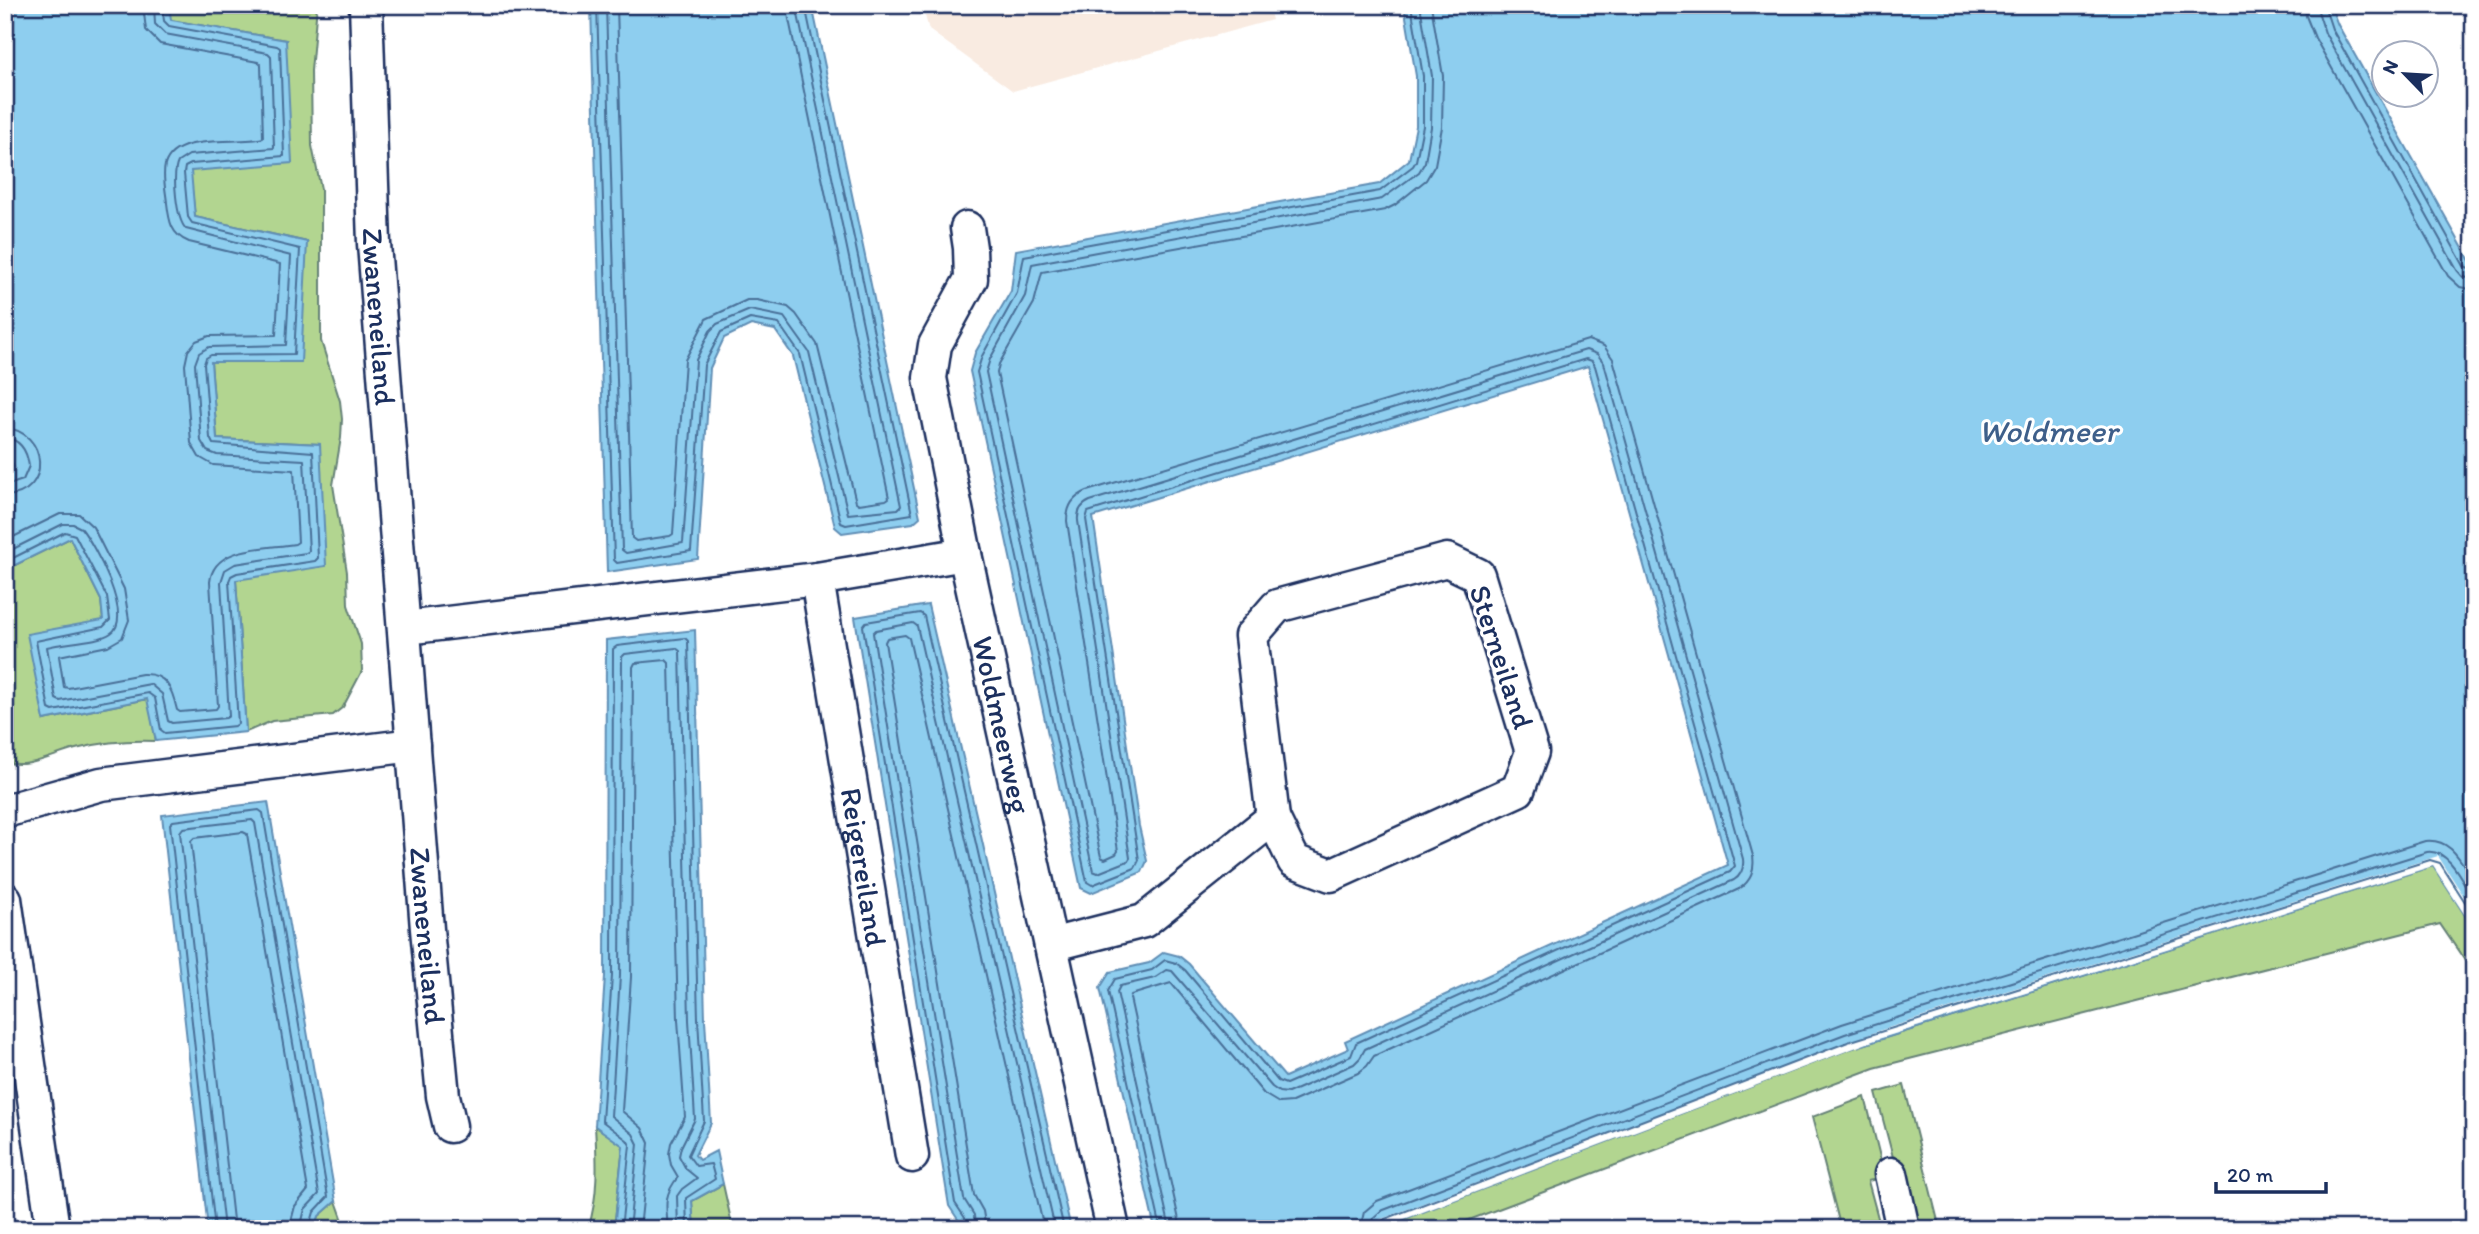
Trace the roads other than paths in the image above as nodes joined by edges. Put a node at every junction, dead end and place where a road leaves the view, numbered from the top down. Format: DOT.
graph roads {
  1 [pos="366,5"];
  2 [pos="967,228"];
  3 [pos="965,554"];
  4 [pos="817,579"];
  5 [pos="405,628"];
  6 [pos="413,745"];
  7 [pos="5,811"];
  8 [pos="1272,818"];
  9 [pos="5,899"];
  10 [pos="1051,945"];
  11 [pos="450,1126"];
  12 [pos="912,1156"];
  13 [pos="1891,1174"];
  14 [pos="53,1229"];
  15 [pos="1113,1229"];
  16 [pos="1903,1229"];
  1 -- 5 [label="street, Zwaneneiland"];
  2 -- 3 [label="street, Woldmeerweg"];
  3 -- 4 [label="street"];
  3 -- 10 [label="street, Woldmeerweg"];
  4 -- 5 [label="street"];
  4 -- 12 [label="street, Reigereiland"];
  5 -- 6 [label="street, Zwaneneiland"];
  6 -- 7 [label="street"];
  6 -- 11 [label="street, Zwaneneiland"];
  8 -- 8 [label="street, Sterneiland"];
  8 -- 10 [label="street"];
  9 -- 14 [label="street"];
  10 -- 15 [label="street, Woldmeerweg"];
  13 -- 16 [label="street"];
}
